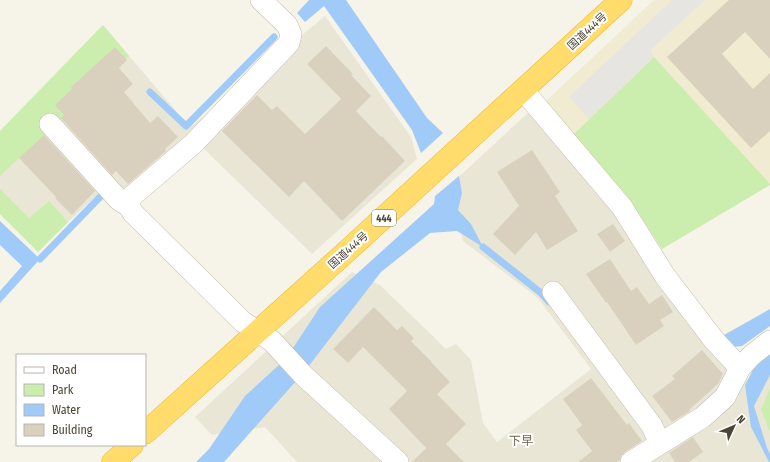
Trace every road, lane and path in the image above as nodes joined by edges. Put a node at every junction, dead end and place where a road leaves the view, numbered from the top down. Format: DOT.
graph roads {
  1 [pos="261,0"];
  2 [pos="621,0"];
  3 [pos="523,90"];
  4 [pos="50,124"];
  5 [pos="129,206"];
  6 [pos="552,292"];
  7 [pos="258,332"];
  8 [pos="770,341"];
  9 [pos="740,368"];
  10 [pos="146,432"];
  11 [pos="660,444"];
  12 [pos="131,446"];
  13 [pos="638,460"];
  14 [pos="113,462"];
  15 [pos="398,462"];
  1 -- 5 [label="street"];
  2 -- 3 [label="highway, 国道444号 / 444"];
  3 -- 7 [label="highway, 国道444号 / 444"];
  3 -- 9 [label="street"];
  4 -- 5 [label="street"];
  5 -- 7 [label="street"];
  6 -- 11 [label="street"];
  7 -- 10 [label="highway, 国道444号 / 444"];
  7 -- 15 [label="street"];
  8 -- 9 [label="street"];
  9 -- 11 [label="street"];
  11 -- 13 [label="street"];
  12 -- 14 [label="highway"];
}
